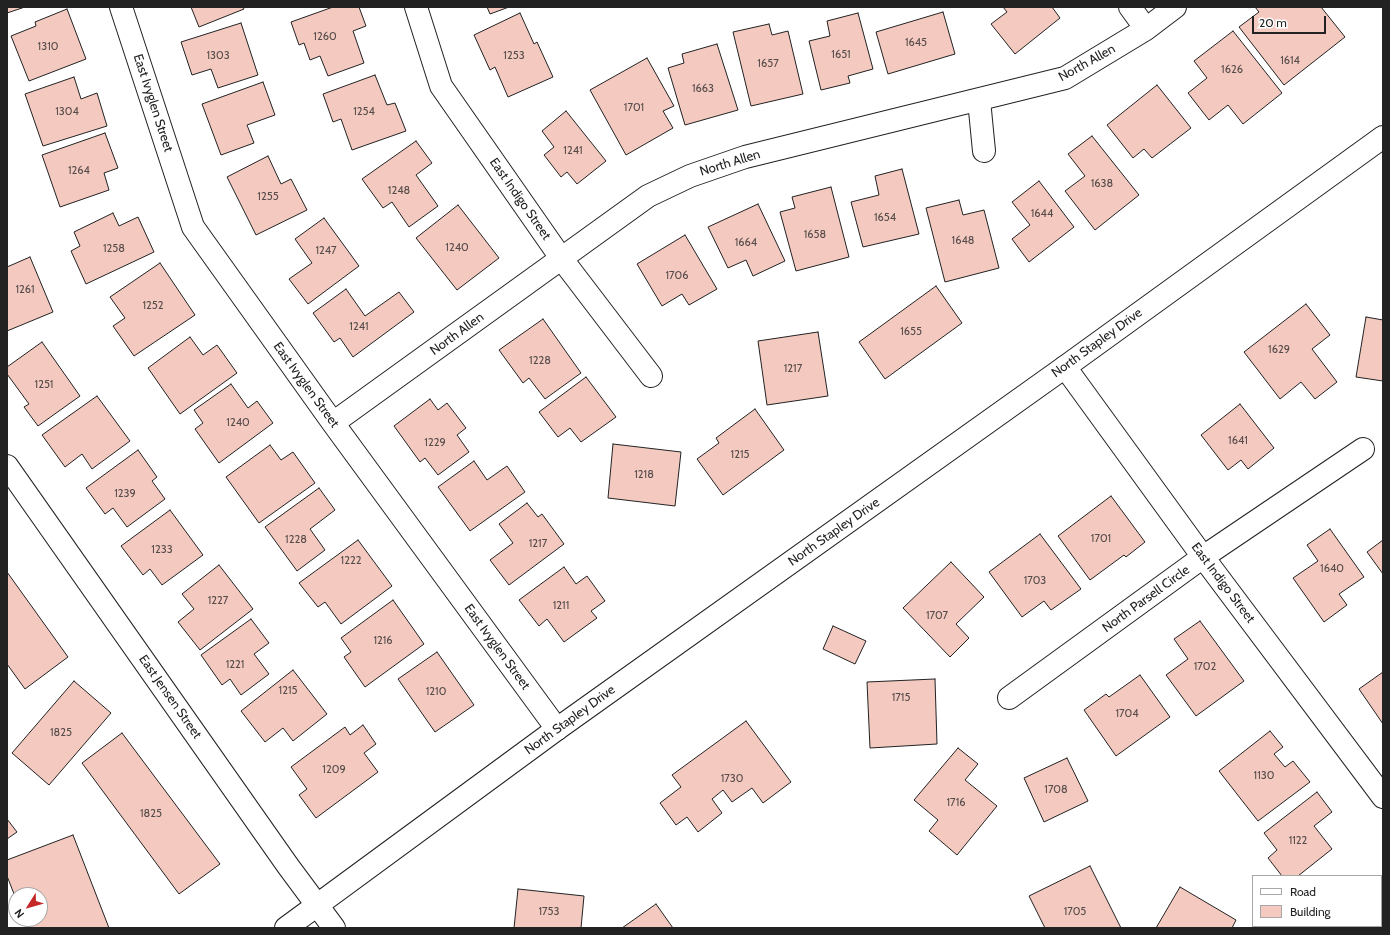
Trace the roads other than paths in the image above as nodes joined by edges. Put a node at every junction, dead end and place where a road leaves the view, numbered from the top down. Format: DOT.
graph roads {
  1 [pos="121,7"];
  2 [pos="416,7"];
  3 [pos="1130,7"];
  4 [pos="1175,7"];
  5 [pos="1146,29"];
  6 [pos="979,100"];
  7 [pos="1383,137"];
  8 [pos="984,150"];
  9 [pos="561,258"];
  10 [pos="1065,367"];
  11 [pos="651,376"];
  12 [pos="333,423"];
  13 [pos="1363,449"];
  14 [pos="7,466"];
  15 [pos="1203,557"];
  16 [pos="1009,698"];
  17 [pos="557,729"];
  18 [pos="1383,797"];
  19 [pos="317,905"];
  20 [pos="286,928"];
  21 [pos="334,928"];
  1 -- 12 [label="street, East Ivyglen Street"];
  2 -- 9 [label="street, East Indigo Street"];
  3 -- 5 [label="street"];
  4 -- 5 [label="street, North Allen"];
  5 -- 6 [label="street, North Allen"];
  6 -- 8 [label="street"];
  6 -- 9 [label="street, North Allen"];
  7 -- 10 [label="street, North Stapley Drive"];
  9 -- 11 [label="street, East Indigo Street"];
  9 -- 12 [label="street, North Allen"];
  10 -- 15 [label="street, East Indigo Street"];
  10 -- 17 [label="street, North Stapley Drive"];
  12 -- 17 [label="street, East Ivyglen Street"];
  13 -- 15 [label="street, North Parsell Circle"];
  14 -- 19 [label="street, East Jensen Street"];
  15 -- 16 [label="street, North Parsell Circle"];
  15 -- 18 [label="street, East Indigo Street"];
  17 -- 19 [label="street, North Stapley Drive"];
  19 -- 20 [label="street, North Stapley Drive"];
  19 -- 21 [label="street, East Jensen Street"];
}
